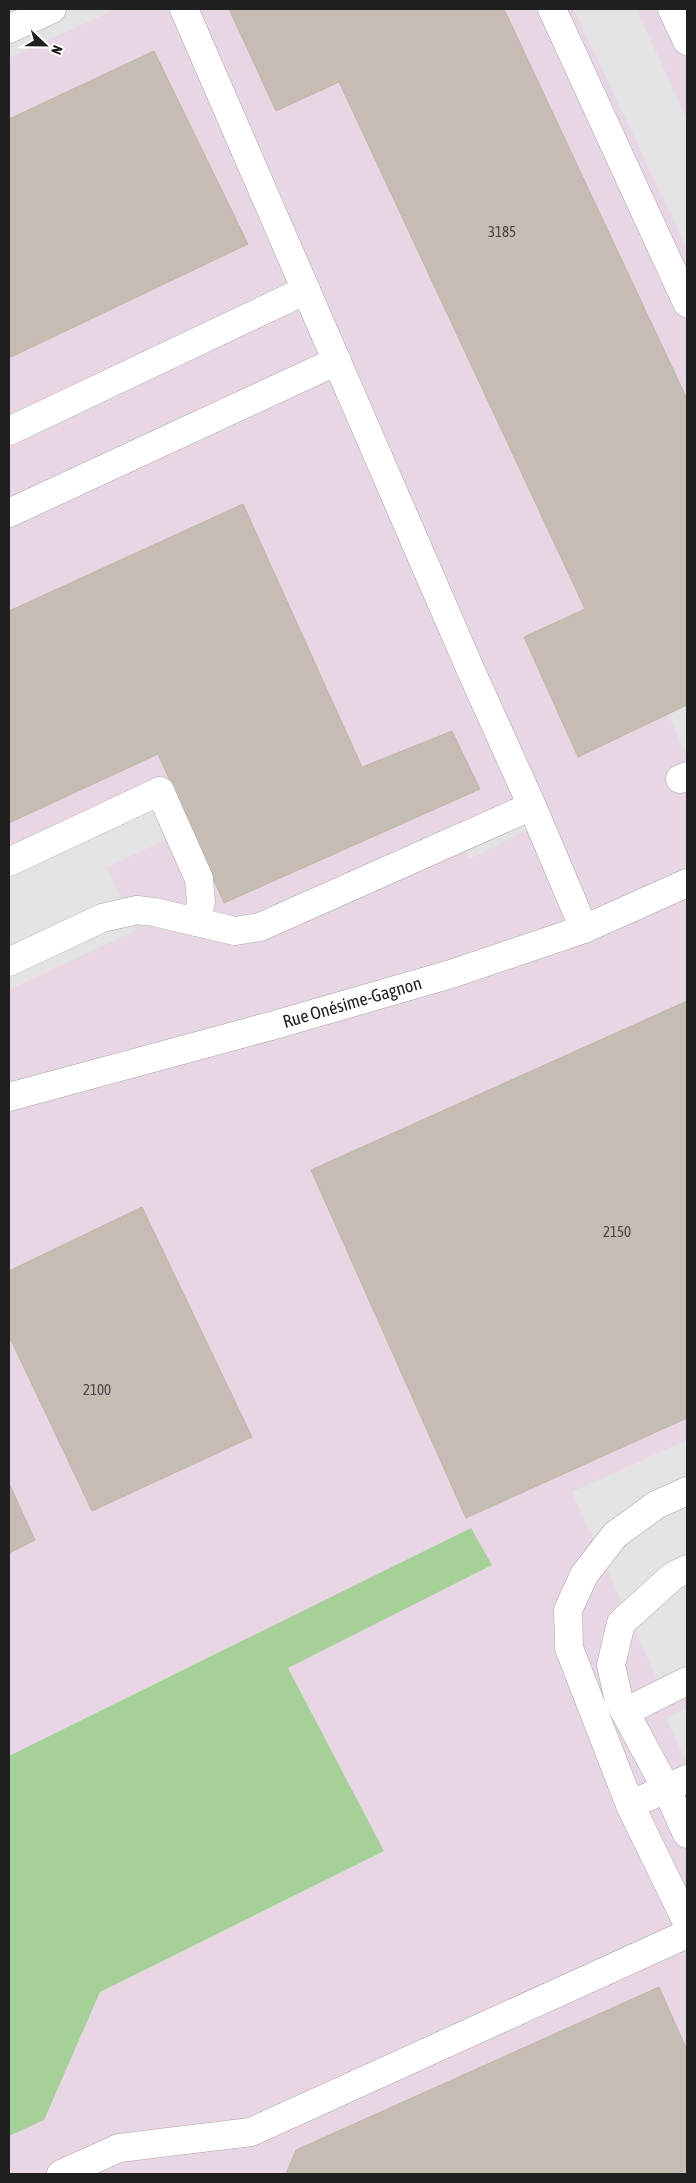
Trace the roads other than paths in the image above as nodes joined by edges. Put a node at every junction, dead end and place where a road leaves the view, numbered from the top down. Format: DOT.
graph roads {
  1 [pos="52,9"];
  2 [pos="184,9"];
  3 [pos="552,9"];
  4 [pos="672,9"];
  5 [pos="9,29"];
  6 [pos="687,41"];
  7 [pos="306,290"];
  8 [pos="687,303"];
  9 [pos="337,361"];
  10 [pos="9,431"];
  11 [pos="9,513"];
  12 [pos="532,806"];
  13 [pos="9,862"];
  14 [pos="687,883"];
  15 [pos="196,922"];
  16 [pos="584,929"];
  17 [pos="9,962"];
  18 [pos="9,1097"];
  19 [pos="687,1491"];
  20 [pos="687,1569"];
  21 [pos="611,1665"];
  22 [pos="577,1669"];
  23 [pos="687,1681"];
  24 [pos="625,1712"];
  25 [pos="677,1784"];
  26 [pos="630,1805"];
  27 [pos="687,1834"];
  28 [pos="687,1922"];
  29 [pos="687,1934"];
  30 [pos="62,2174"];
  1 -- 5 [label="street"];
  2 -- 7 [label="street"];
  3 -- 8 [label="street"];
  4 -- 6 [label="street"];
  7 -- 9 [label="street"];
  7 -- 10 [label="street"];
  9 -- 11 [label="street"];
  9 -- 12 [label="street"];
  12 -- 15 [label="street"];
  12 -- 16 [label="street"];
  13 -- 15 [label="street"];
  14 -- 16 [label="street, Rue Onésime-Gagnon"];
  15 -- 17 [label="street"];
  16 -- 18 [label="street, Rue Onésime-Gagnon"];
  19 -- 22 [label="street"];
  20 -- 21 [label="street"];
  21 -- 22 [label="street"];
  21 -- 24 [label="street"];
  22 -- 26 [label="street"];
  23 -- 24 [label="street"];
  24 -- 25 [label="street"];
  25 -- 26 [label="street"];
  25 -- 27 [label="street"];
  26 -- 28 [label="street"];
  29 -- 30 [label="street"];
}
